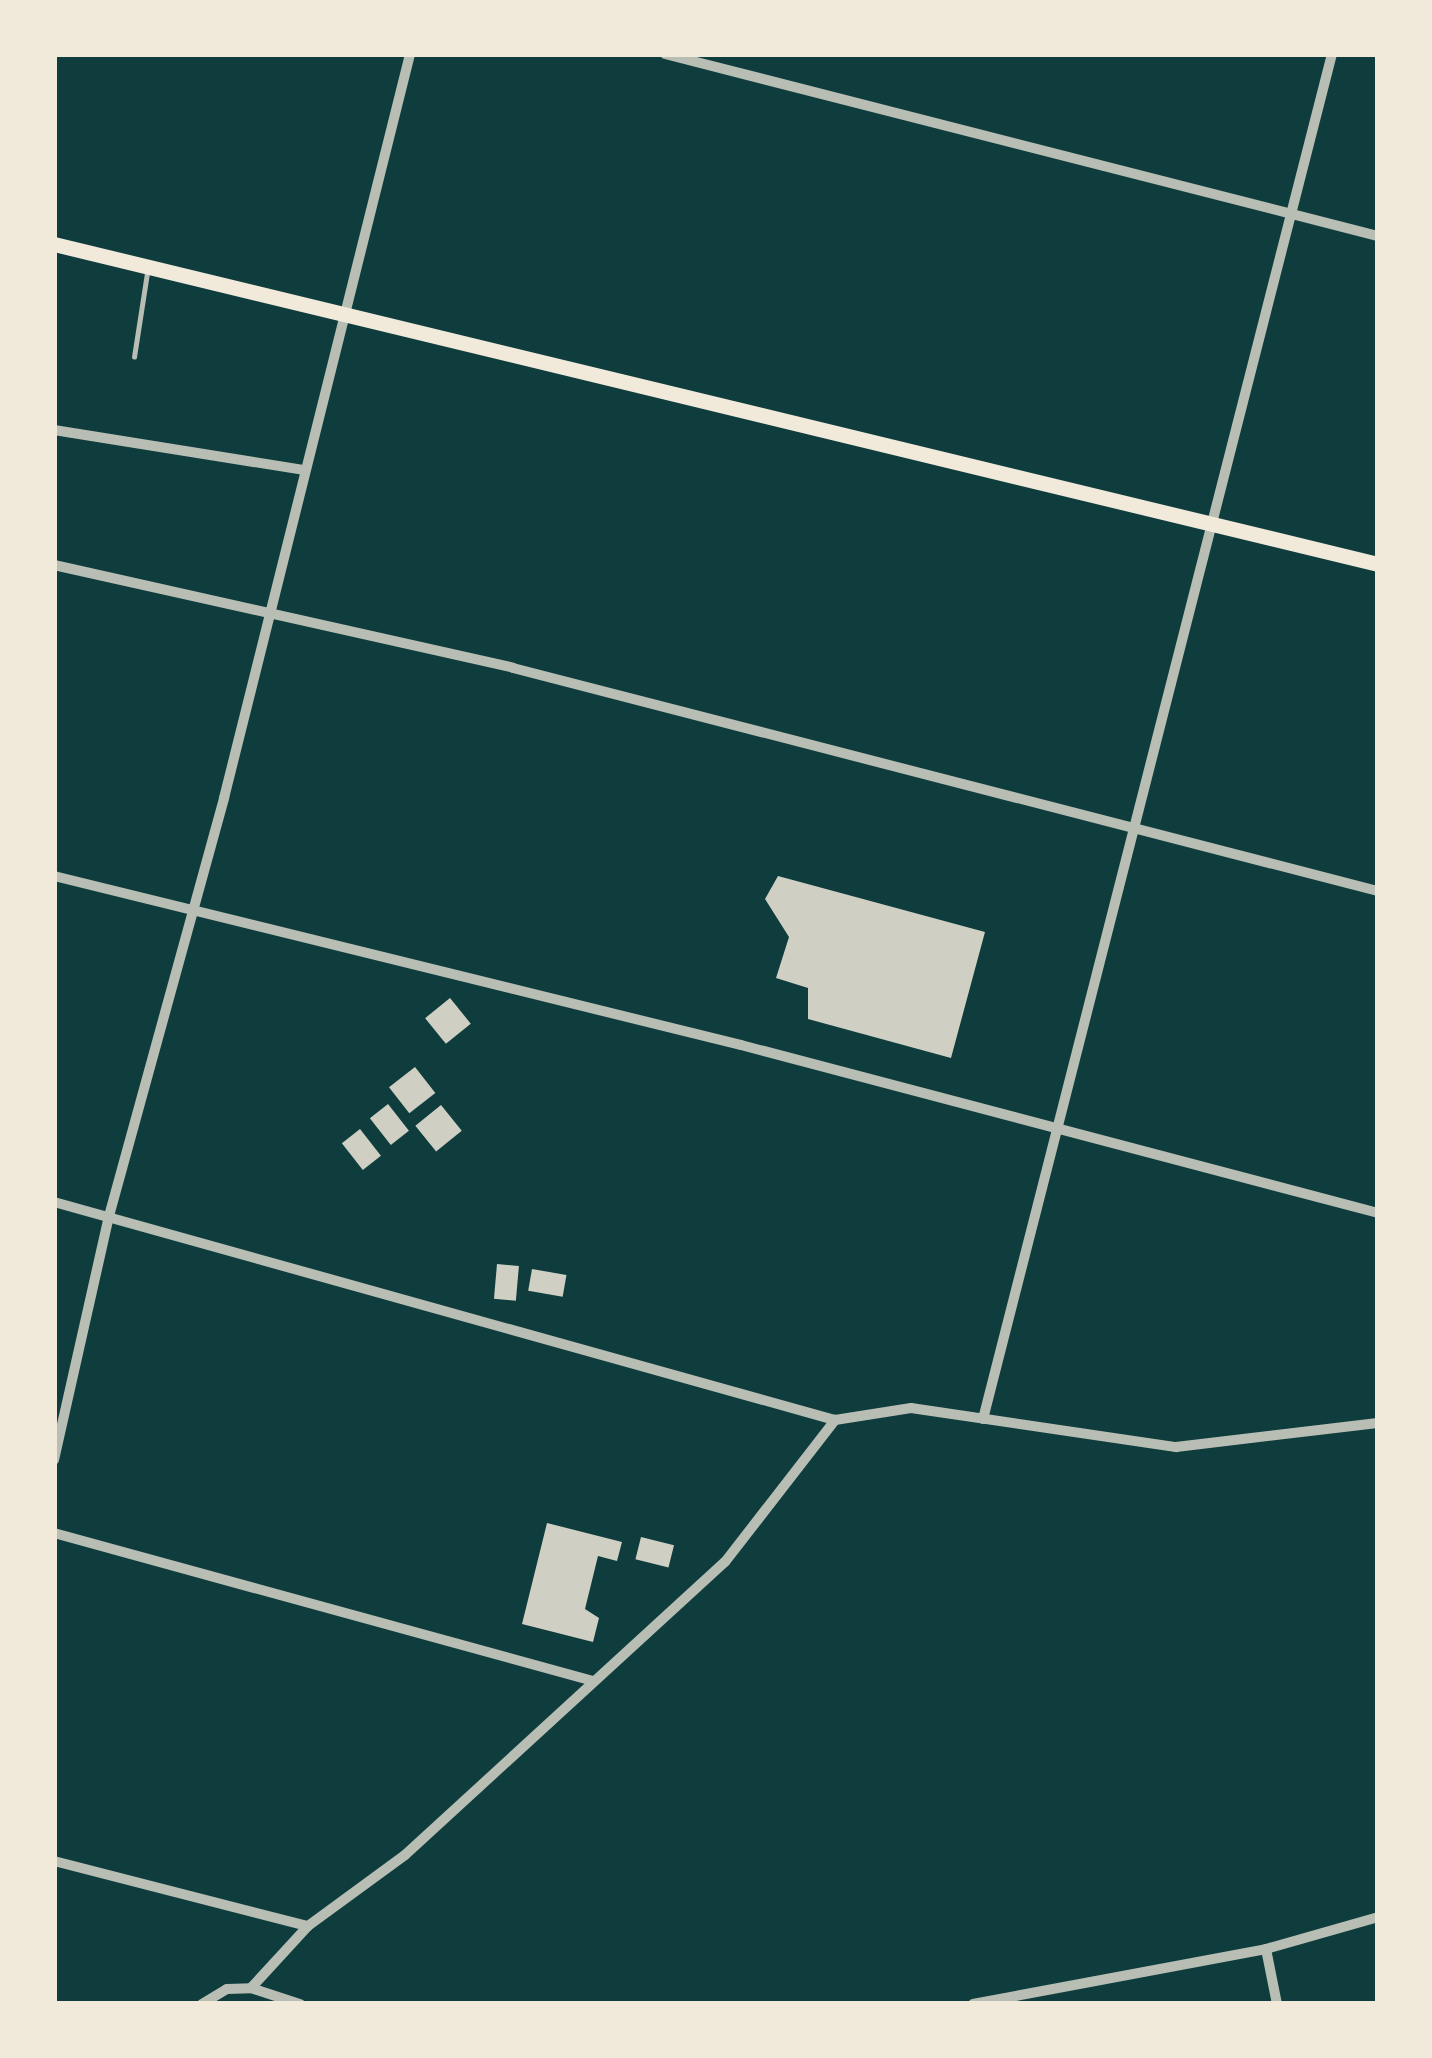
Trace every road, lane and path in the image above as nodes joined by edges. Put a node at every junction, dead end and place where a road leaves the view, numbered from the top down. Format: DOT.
graph roads {
  1 [pos="410,54"];
  2 [pos="665,54"];
  3 [pos="1332,54"];
  4 [pos="1293,213"];
  5 [pos="1378,236"];
  6 [pos="54,244"];
  7 [pos="148,268"];
  8 [pos="341,315"];
  9 [pos="134,357"];
  10 [pos="54,430"];
  11 [pos="305,470"];
  12 [pos="1210,525"];
  13 [pos="1378,564"];
  14 [pos="54,565"];
  15 [pos="267,609"];
  16 [pos="1134,824"];
  17 [pos="54,876"];
  18 [pos="1378,891"];
  19 [pos="189,911"];
  20 [pos="1057,1129"];
  21 [pos="54,1202"];
  22 [pos="1378,1214"];
  23 [pos="109,1216"];
  24 [pos="983,1419"];
  25 [pos="835,1420"];
  26 [pos="1378,1423"];
  27 [pos="54,1460"];
  28 [pos="54,1533"];
  29 [pos="593,1681"];
  30 [pos="54,1862"];
  31 [pos="1378,1917"];
  32 [pos="308,1926"];
  33 [pos="1266,1949"];
  34 [pos="251,1988"];
  35 [pos="202,2004"];
  36 [pos="301,2004"];
  37 [pos="973,2004"];
  38 [pos="1277,2004"];
  1 -- 8 [label="street"];
  2 -- 4 [label="street"];
  3 -- 4 [label="street"];
  4 -- 5 [label="street"];
  4 -- 12 [label="street"];
  6 -- 7 [label="main road"];
  7 -- 8 [label="main road"];
  7 -- 9 [label="lane"];
  8 -- 11 [label="street"];
  8 -- 12 [label="main road"];
  10 -- 11 [label="street"];
  11 -- 15 [label="street"];
  12 -- 13 [label="main road"];
  12 -- 16 [label="street"];
  14 -- 15 [label="street"];
  15 -- 16 [label="street"];
  15 -- 19 [label="street"];
  16 -- 18 [label="street"];
  16 -- 20 [label="street"];
  17 -- 19 [label="street"];
  19 -- 20 [label="street"];
  19 -- 23 [label="street"];
  20 -- 22 [label="street"];
  20 -- 24 [label="street"];
  21 -- 23 [label="street"];
  23 -- 25 [label="street"];
  23 -- 27 [label="street"];
  24 -- 25 [label="street"];
  24 -- 26 [label="street"];
  25 -- 29 [label="street"];
  28 -- 29 [label="street"];
  29 -- 32 [label="street"];
  30 -- 32 [label="street"];
  31 -- 33 [label="street"];
  32 -- 34 [label="street"];
  33 -- 37 [label="street"];
  33 -- 38 [label="street"];
  34 -- 35 [label="street"];
  34 -- 36 [label="street"];
}
